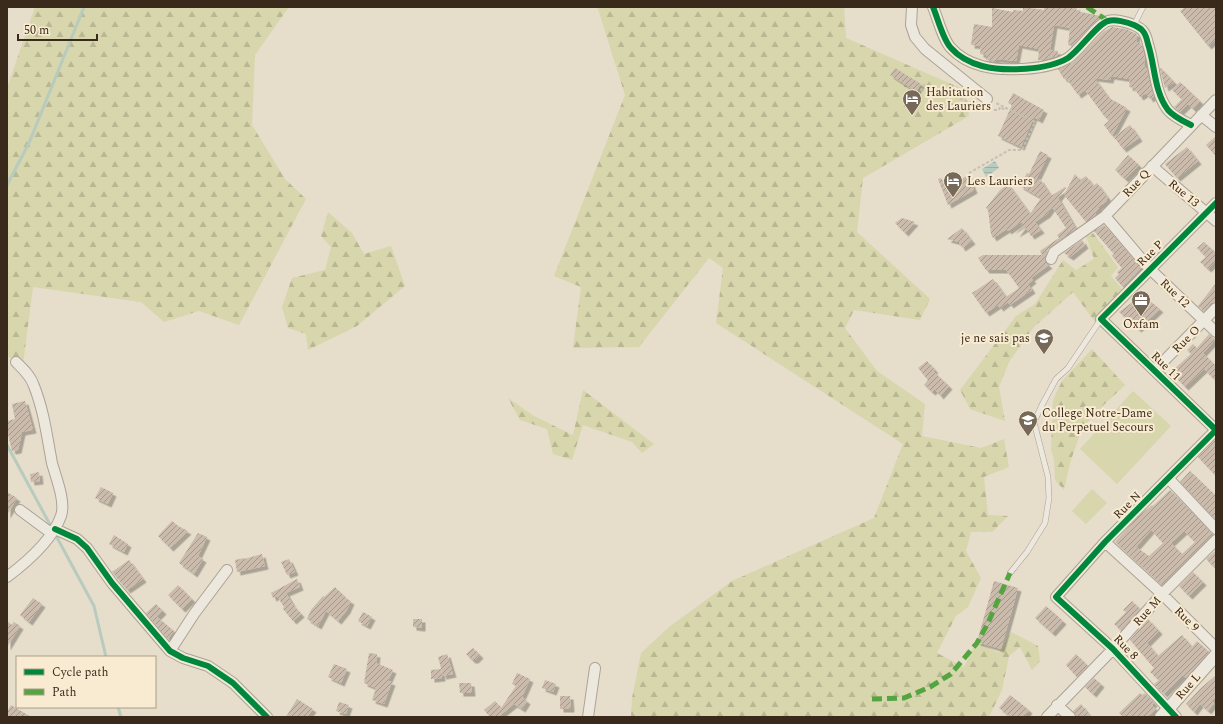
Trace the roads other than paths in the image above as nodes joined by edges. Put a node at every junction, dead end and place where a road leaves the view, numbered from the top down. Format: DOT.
graph roads {
  1 [pos="912,7"];
  2 [pos="933,7"];
  3 [pos="1143,7"];
  4 [pos="1134,25"];
  5 [pos="1216,100"];
  6 [pos="984,103"];
  7 [pos="1201,115"];
  8 [pos="1191,125"];
  9 [pos="1216,127"];
  10 [pos="1152,166"];
  11 [pos="1216,202"];
  12 [pos="1207,212"];
  13 [pos="1104,216"];
  14 [pos="1216,221"];
  15 [pos="1051,259"];
  16 [pos="1150,269"];
  17 [pos="1216,308"];
  18 [pos="1101,319"];
  19 [pos="1204,321"];
  20 [pos="1216,332"];
  21 [pos="16,362"];
  22 [pos="1155,370"];
  23 [pos="1216,430"];
  24 [pos="1169,479"];
  25 [pos="20,510"];
  26 [pos="1216,529"];
  27 [pos="53,531"];
  28 [pos="1216,540"];
  29 [pos="1105,542"];
  30 [pos="227,570"];
  31 [pos="1010,573"];
  32 [pos="7,577"];
  33 [pos="1162,594"];
  34 [pos="1056,597"];
  35 [pos="1113,648"];
  36 [pos="1216,648"];
  37 [pos="170,651"];
  38 [pos="1216,655"];
  39 [pos="595,668"];
  40 [pos="1057,705"];
  41 [pos="1168,714"];
  42 [pos="267,717"];
  43 [pos="588,717"];
  44 [pos="1047,717"];
  45 [pos="1070,717"];
  1 -- 6 [label="street"];
  2 -- 4 [label="street"];
  3 -- 4 [label="lane"];
  4 -- 8 [label="street"];
  5 -- 7 [label="street, Rue Q"];
  7 -- 8 [label="street, Rue Q"];
  7 -- 9 [label="street"];
  8 -- 10 [label="street, Rue Q"];
  10 -- 12 [label="street, Rue 13"];
  10 -- 13 [label="street, Rue Q"];
  11 -- 12 [label="street, Rue P"];
  12 -- 14 [label="street, Rue 13"];
  12 -- 16 [label="street, Rue P"];
  13 -- 15 [label="street, Rue Q"];
  13 -- 16 [label="street, Rue 12"];
  16 -- 18 [label="street, Rue P"];
  16 -- 19 [label="street, Rue 12"];
  17 -- 19 [label="street, Rue O"];
  18 -- 22 [label="street, Rue 11"];
  18 -- 31 [label="lane"];
  19 -- 20 [label="street, Rue 12"];
  19 -- 22 [label="street, Rue O"];
  21 -- 27 [label="street"];
  22 -- 23 [label="street, Rue 11"];
  23 -- 24 [label="street, Rue N"];
  24 -- 26 [label="street"];
  24 -- 29 [label="street, Rue N"];
  25 -- 27 [label="street"];
  27 -- 32 [label="street"];
  27 -- 37 [label="street"];
  28 -- 33 [label="street, Rue M"];
  29 -- 33 [label="street, Rue 9"];
  29 -- 34 [label="street, Rue N"];
  30 -- 37 [label="street"];
  33 -- 35 [label="street, Rue M"];
  33 -- 36 [label="street, Rue 9"];
  34 -- 35 [label="street, Rue 8"];
  35 -- 40 [label="street, Rue M"];
  35 -- 41 [label="street, Rue 8"];
  37 -- 42 [label="street"];
  38 -- 41 [label="street, Rue L"];
  39 -- 43 [label="street"];
  40 -- 44 [label="street, Rue M"];
  40 -- 45 [label="street"];
}
